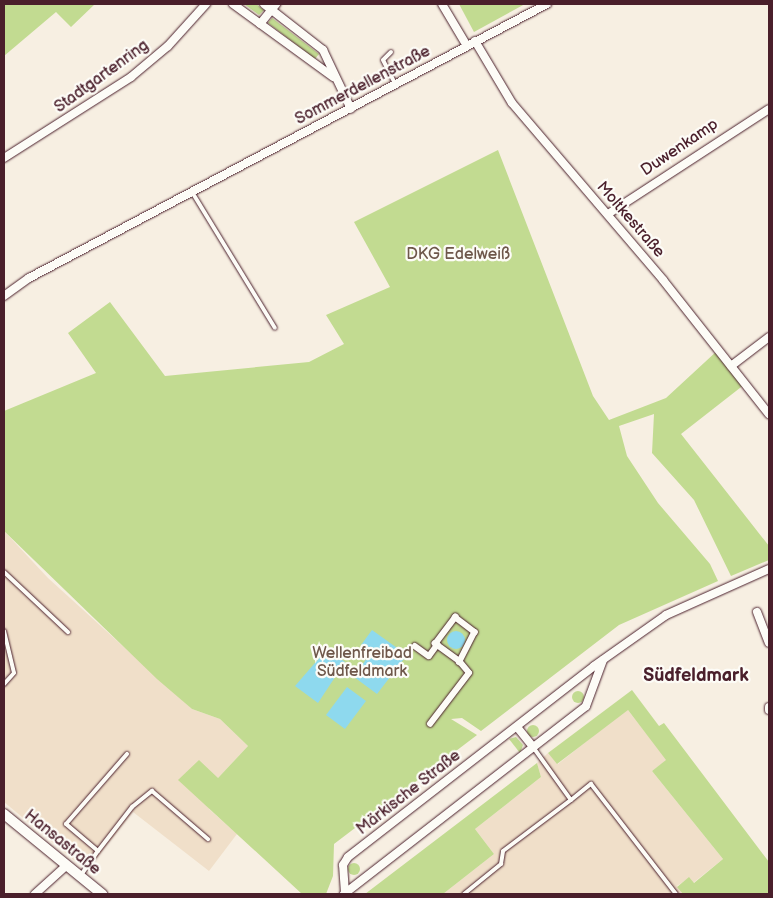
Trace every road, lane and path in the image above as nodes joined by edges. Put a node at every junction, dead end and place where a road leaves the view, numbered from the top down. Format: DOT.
graph roads {
  1 [pos="206,4"];
  2 [pos="233,4"];
  3 [pos="264,4"];
  4 [pos="442,4"];
  5 [pos="547,4"];
  6 [pos="274,7"];
  7 [pos="260,24"];
  8 [pos="475,41"];
  9 [pos="467,46"];
  10 [pos="391,52"];
  11 [pos="333,77"];
  12 [pos="396,84"];
  13 [pos="351,109"];
  14 [pos="769,109"];
  15 [pos="4,158"];
  16 [pos="192,192"];
  17 [pos="608,214"];
  18 [pos="4,296"];
  19 [pos="275,328"];
  20 [pos="769,337"];
  21 [pos="731,366"];
  22 [pos="769,414"];
  23 [pos="769,569"];
  24 [pos="4,572"];
  25 [pos="758,612"];
  26 [pos="4,632"];
  27 [pos="68,632"];
  28 [pos="769,642"];
  29 [pos="437,645"];
  30 [pos="415,646"];
  31 [pos="603,660"];
  32 [pos="458,661"];
  33 [pos="4,684"];
  34 [pos="430,724"];
  35 [pos="516,727"];
  36 [pos="533,747"];
  37 [pos="126,754"];
  38 [pos="571,800"];
  39 [pos="4,814"];
  40 [pos="208,839"];
  41 [pos="98,851"];
  42 [pos="66,866"];
  43 [pos="79,876"];
  44 [pos="35,894"];
  45 [pos="102,894"];
  46 [pos="344,894"];
  47 [pos="464,894"];
  48 [pos="676,894"];
  1 -- 15 [label="street, Stadtgartenring"];
  2 -- 7 [label="street"];
  3 -- 6 [label="street"];
  4 -- 9 [label="street"];
  5 -- 8 [label="street, Sommerdellenstraße"];
  6 -- 7 [label="street"];
  6 -- 11 [label="street"];
  7 -- 11 [label="street"];
  8 -- 9 [label="street, Sommerdellenstraße"];
  8 -- 17 [label="street, Moltkestraße"];
  9 -- 12 [label="street, Sommerdellenstraße"];
  10 -- 12 [label="lane"];
  11 -- 13 [label="street"];
  12 -- 13 [label="street, Sommerdellenstraße"];
  13 -- 16 [label="street, Sommerdellenstraße"];
  14 -- 17 [label="street, Duwenkamp"];
  16 -- 18 [label="street, Sommerdellenstraße"];
  16 -- 19 [label="lane"];
  17 -- 21 [label="street, Moltkestraße"];
  20 -- 21 [label="street"];
  21 -- 22 [label="street, Moltkestraße"];
  23 -- 31 [label="street, Märkische Straße"];
  24 -- 27 [label="lane"];
  25 -- 28 [label="street"];
  26 -- 33 [label="lane"];
  29 -- 30 [label="street"];
  29 -- 32 [label="street"];
  29 -- 32 [label="street"];
  31 -- 35 [label="street, Märkische Straße"];
  31 -- 36 [label="street, Märkische Straße"];
  32 -- 34 [label="street"];
  35 -- 36 [label="street"];
  35 -- 46 [label="street, Märkische Straße"];
  36 -- 38 [label="lane"];
  36 -- 46 [label="street, Märkische Straße"];
  37 -- 41 [label="lane"];
  38 -- 47 [label="lane"];
  38 -- 48 [label="lane"];
  39 -- 42 [label="street, Hansastraße"];
  40 -- 41 [label="lane"];
  41 -- 43 [label="lane"];
  42 -- 43 [label="street, Hansastraße"];
  42 -- 44 [label="street"];
  43 -- 45 [label="street, Hansastraße"];
}
